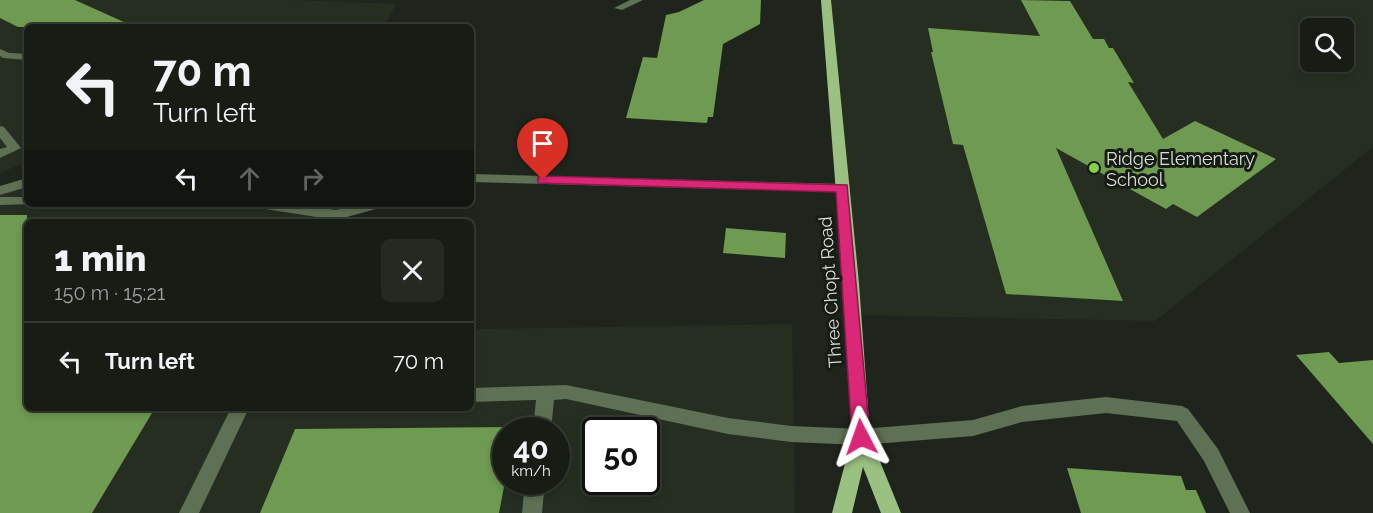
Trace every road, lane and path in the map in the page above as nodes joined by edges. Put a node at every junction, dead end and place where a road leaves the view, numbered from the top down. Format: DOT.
graph roads {
  1 [pos="638,0"];
  2 [pos="826,0"];
  3 [pos="618,8"];
  4 [pos="1,53"];
  5 [pos="24,57"];
  6 [pos="0,130"];
  7 [pos="0,154"];
  8 [pos="474,179"];
  9 [pos="24,183"];
  10 [pos="842,188"];
  11 [pos="0,190"];
  12 [pos="0,201"];
  13 [pos="24,201"];
  14 [pos="282,207"];
  15 [pos="365,207"];
  16 [pos="336,214"];
  17 [pos="546,393"];
  18 [pos="474,395"];
  19 [pos="239,411"];
  20 [pos="543,417"];
  21 [pos="861,437"];
  22 [pos="534,495"];
  23 [pos="189,513"];
  24 [pos="532,513"];
  25 [pos="842,513"];
  26 [pos="891,513"];
  27 [pos="1240,513"];
  1 -- 3 [label="street"];
  2 -- 10 [label="main road, Three Chopt Road"];
  4 -- 5 [label="street"];
  6 -- 7 [label="street"];
  8 -- 10 [label="street"];
  9 -- 11 [label="street"];
  10 -- 21 [label="main road, Three Chopt Road"];
  12 -- 13 [label="street"];
  14 -- 16 [label="street"];
  15 -- 16 [label="street"];
  17 -- 18 [label="street"];
  17 -- 20 [label="street"];
  17 -- 21 [label="street"];
  19 -- 23 [label="street"];
  21 -- 25 [label="main road, Three Chopt Road"];
  21 -- 26 [label="main road, Three Chopt Road"];
  21 -- 27 [label="street"];
  22 -- 24 [label="street"];
}
